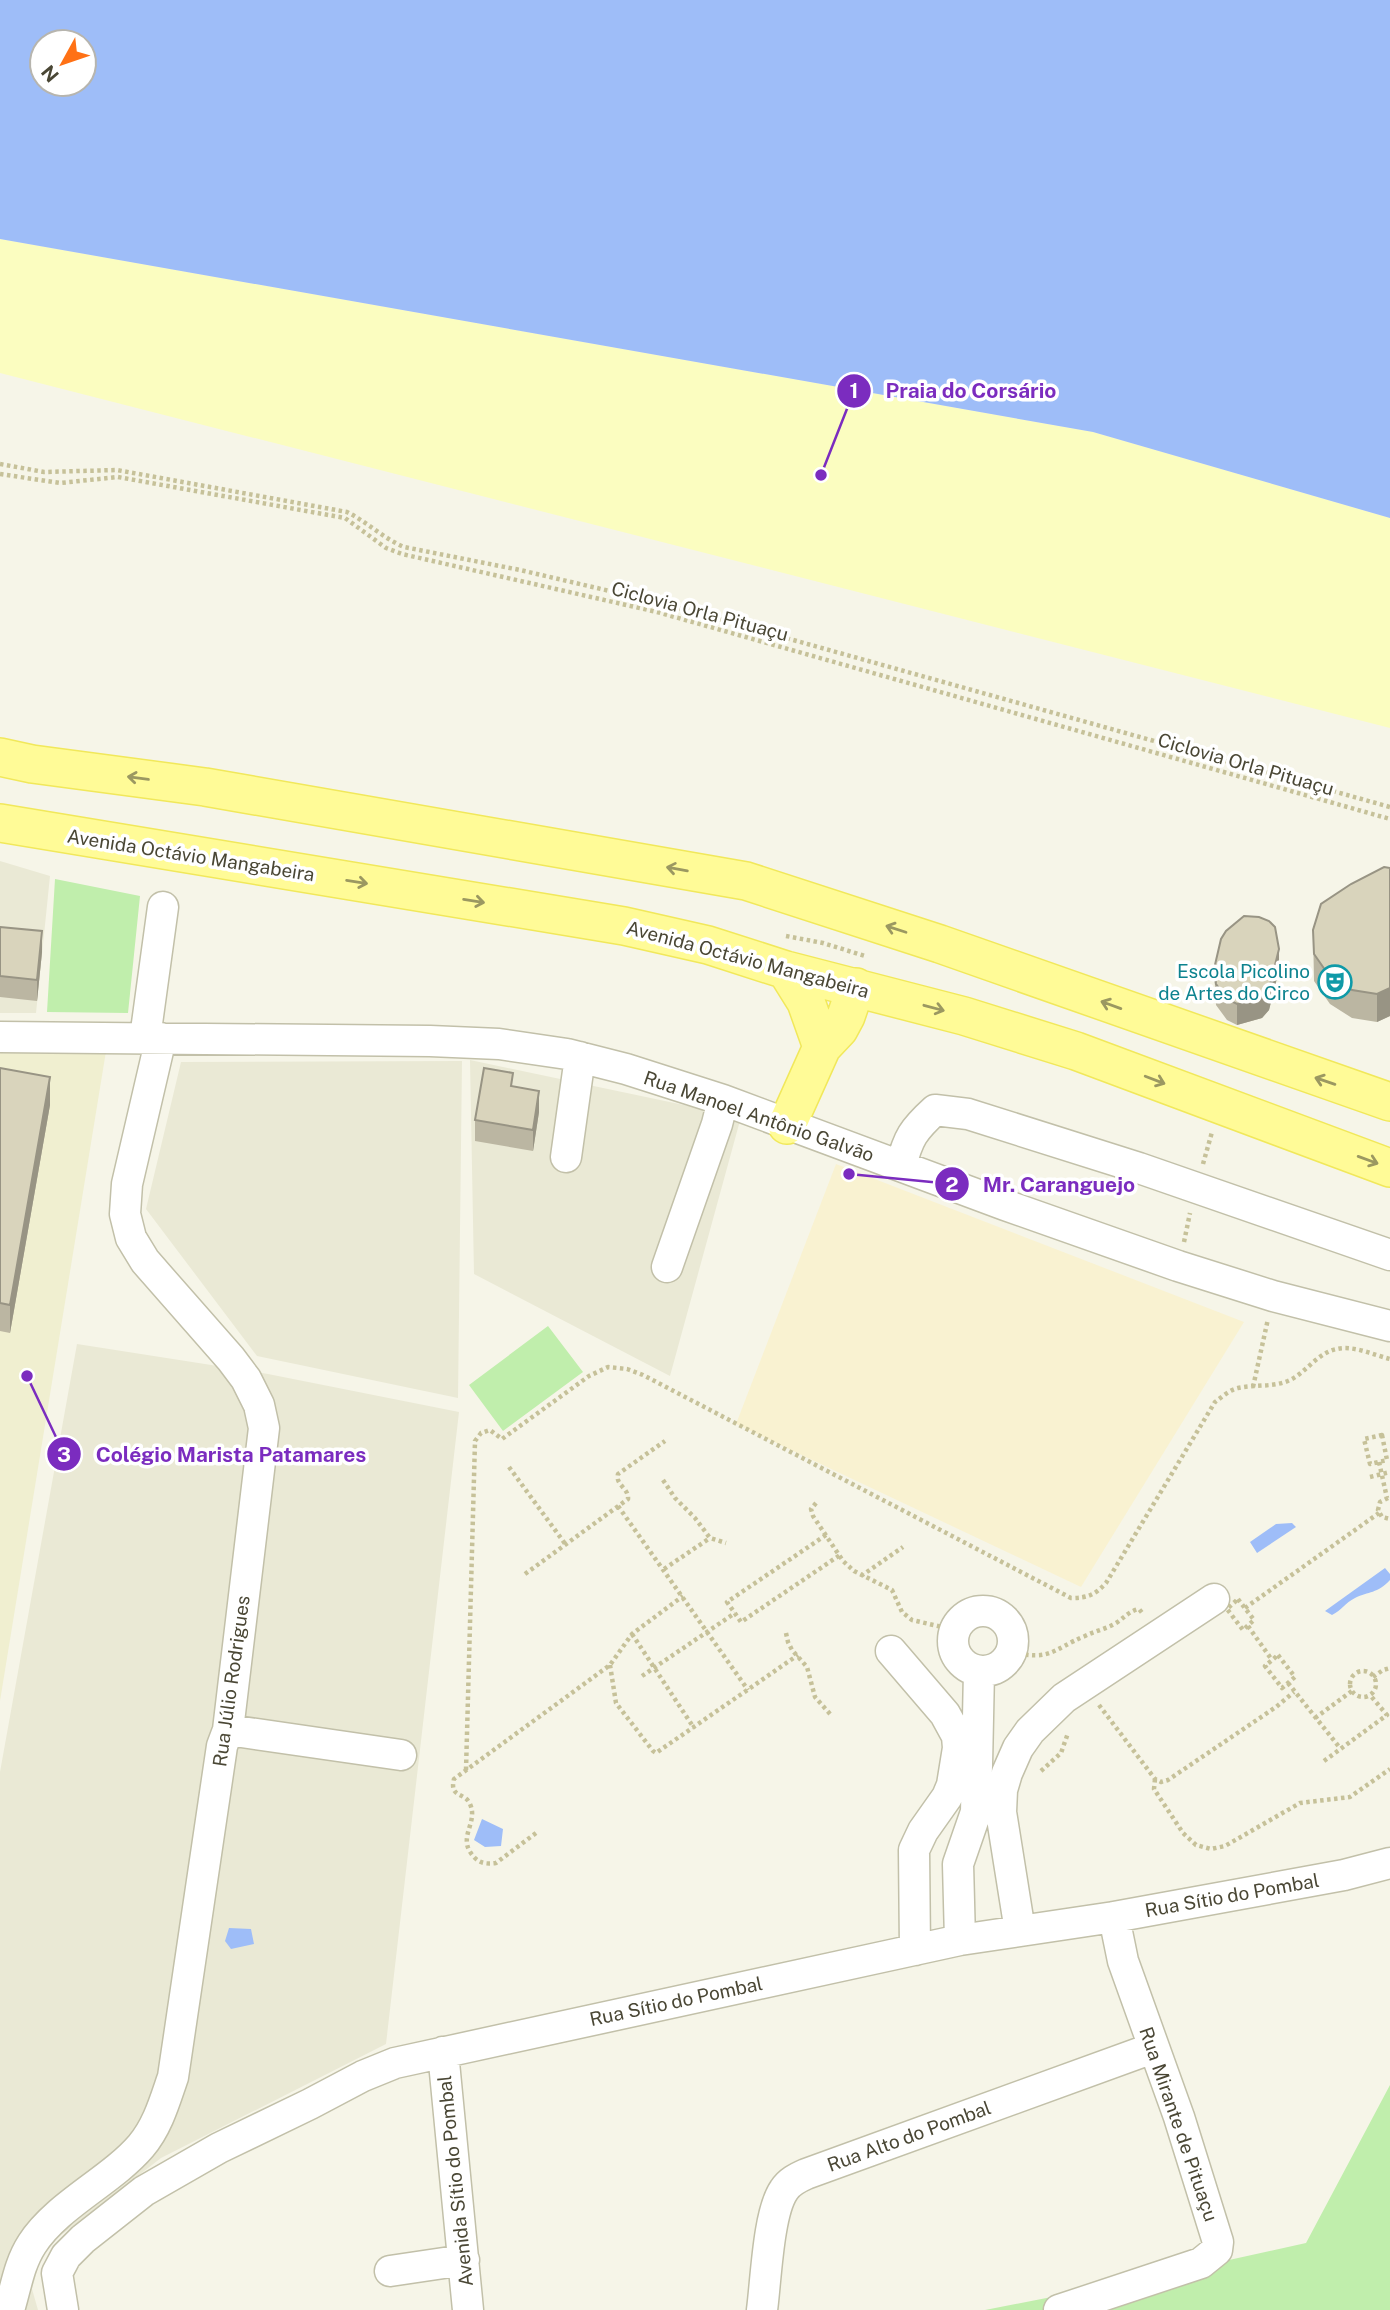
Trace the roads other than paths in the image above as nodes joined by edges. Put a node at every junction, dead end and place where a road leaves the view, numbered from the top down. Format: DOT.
graph roads {
  1 [pos="0,757"];
  2 [pos="0,823"];
  3 [pos="163,907"];
  4 [pos="786,970"];
  5 [pos="856,987"];
  6 [pos="0,1037"];
  7 [pos="153,1038"];
  8 [pos="822,1047"];
  9 [pos="580,1057"];
  10 [pos="723,1100"];
  11 [pos="1390,1102"];
  12 [pos="788,1125"];
  13 [pos="566,1157"];
  14 [pos="901,1166"];
  15 [pos="1390,1168"];
  16 [pos="1390,1255"];
  17 [pos="667,1267"];
  18 [pos="1390,1326"];
  19 [pos="1226,1603"];
  20 [pos="891,1651"];
  21 [pos="979,1671"];
  22 [pos="228,1730"];
  23 [pos="401,1755"];
  24 [pos="1390,1863"];
  25 [pos="1114,1917"];
  26 [pos="1020,1931"];
  27 [pos="960,1940"];
  28 [pos="915,1950"];
  29 [pos="1153,2048"];
  30 [pos="443,2052"];
  31 [pos="464,2260"];
  32 [pos="390,2271"];
  33 [pos="9,2310"];
  34 [pos="63,2310"];
  35 [pos="468,2310"];
  36 [pos="762,2310"];
  37 [pos="1059,2310"];
  11 -- 1 [label="main road, one-way"];
  2 -- 4 [label="main road, Avenida Octávio Mangabeira, one-way"];
  3 -- 7 [label="street"];
  4 -- 5 [label="main road, Avenida Octávio Mangabeira"];
  4 -- 8 [label="main road"];
  5 -- 8 [label="main road"];
  5 -- 15 [label="main road, Avenida Octávio Mangabeira, one-way"];
  6 -- 7 [label="street, Rua Manoel Antônio Galvão"];
  7 -- 9 [label="street, Rua Manoel Antônio Galvão"];
  7 -- 22 [label="street, Rua Júlio Rodrigues"];
  8 -- 12 [label="main road"];
  9 -- 10 [label="street, Rua Manoel Antônio Galvão"];
  9 -- 13 [label="street"];
  10 -- 12 [label="street, Rua Manoel Antônio Galvão"];
  10 -- 17 [label="street"];
  12 -- 14 [label="street, Rua Manoel Antônio Galvão"];
  14 -- 16 [label="street"];
  14 -- 18 [label="street, Rua Manoel Antônio Galvão"];
  19 -- 26 [label="street"];
  20 -- 28 [label="street"];
  21 -- 21 [label="street"];
  21 -- 27 [label="street"];
  22 -- 23 [label="street"];
  22 -- 33 [label="street, Rua Júlio Rodrigues"];
  24 -- 25 [label="street, Rua Sítio do Pombal"];
  25 -- 26 [label="street, Rua Sítio do Pombal"];
  25 -- 29 [label="street, Rua Mirante de Pituaçu"];
  26 -- 27 [label="street, Rua Sítio do Pombal"];
  27 -- 28 [label="street, Rua Sítio do Pombal"];
  28 -- 30 [label="street, Rua Sítio do Pombal"];
  29 -- 36 [label="street, Rua Alto do Pombal"];
  29 -- 37 [label="street, Rua Mirante de Pituaçu"];
  30 -- 31 [label="street, Avenida Sítio do Pombal"];
  30 -- 34 [label="street, Rua Sítio do Pombal"];
  31 -- 32 [label="street"];
  31 -- 35 [label="street, Avenida Sítio do Pombal"];
}
